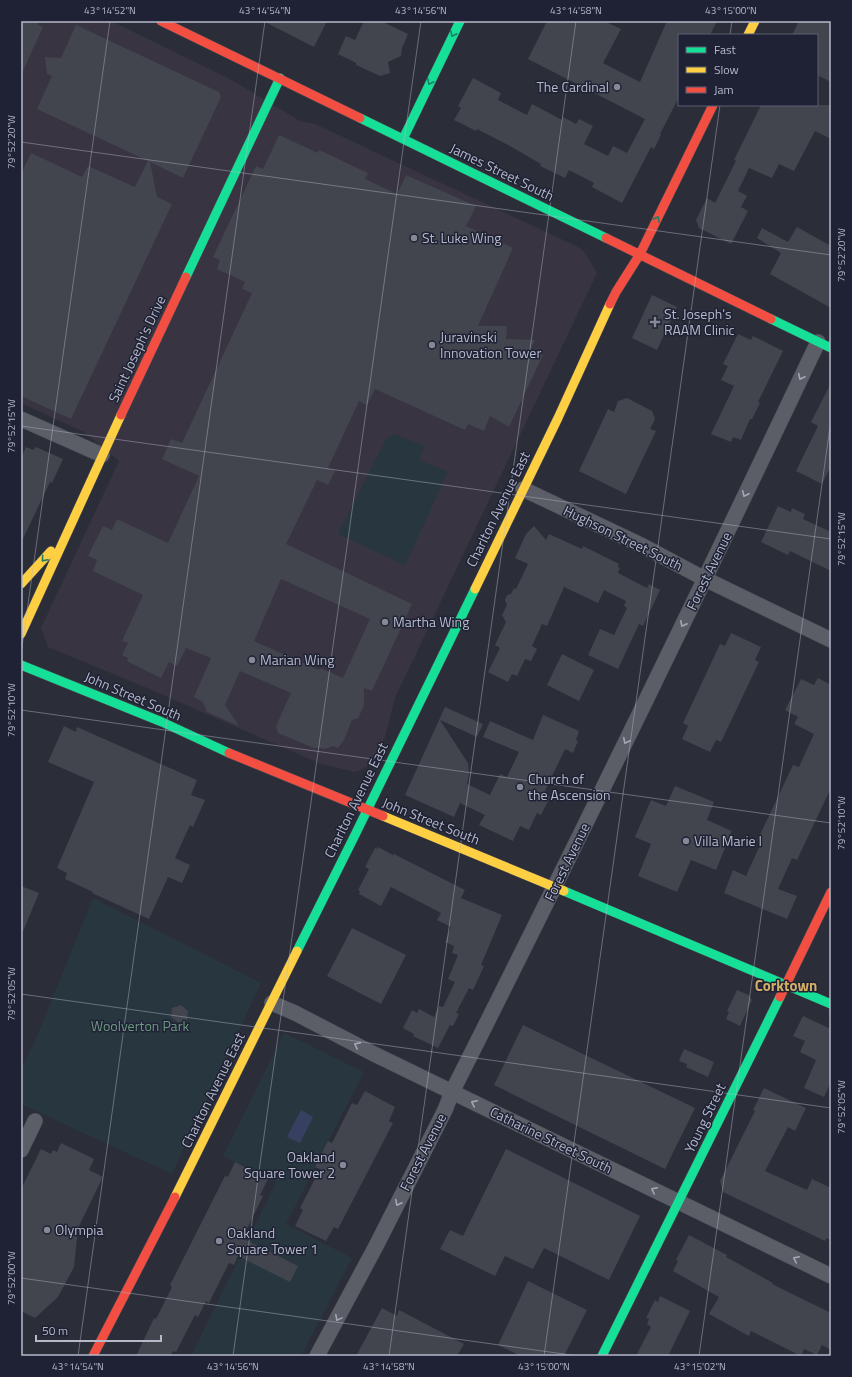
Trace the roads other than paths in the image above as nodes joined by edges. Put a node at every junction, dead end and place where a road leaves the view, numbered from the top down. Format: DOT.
graph roads {
  1 [pos="460,21"];
  2 [pos="755,21"];
  3 [pos="165,22"];
  4 [pos="748,34"];
  5 [pos="280,78"];
  6 [pos="713,106"];
  7 [pos="403,139"];
  8 [pos="640,254"];
  9 [pos="824,345"];
  10 [pos="21,418"];
  11 [pos="102,455"];
  12 [pos="523,489"];
  13 [pos="66,534"];
  14 [pos="705,579"];
  15 [pos="21,584"];
  16 [pos="21,634"];
  17 [pos="831,640"];
  18 [pos="21,665"];
  19 [pos="366,810"];
  20 [pos="555,888"];
  21 [pos="831,892"];
  22 [pos="786,986"];
  23 [pos="272,1003"];
  24 [pos="831,1004"];
  25 [pos="452,1092"];
  26 [pos="35,1121"];
  27 [pos="21,1150"];
  28 [pos="679,1202"];
  29 [pos="831,1276"];
  30 [pos="92,1356"];
  31 [pos="318,1356"];
  32 [pos="602,1356"];
  1 -- 7 [label="main road, one-way"];
  2 -- 4 [label="main road"];
  3 -- 5 [label="main road, James Street South"];
  5 -- 7 [label="main road, James Street South"];
  5 -- 11 [label="main road, Saint Joseph's Drive"];
  8 -- 6 [label="main road, Charlton Avenue East, one-way"];
  7 -- 8 [label="main road, James Street South"];
  8 -- 9 [label="main road, James Street South"];
  8 -- 12 [label="main road, Charlton Avenue East"];
  9 -- 14 [label="street, Forest Avenue, one-way"];
  10 -- 11 [label="street"];
  11 -- 13 [label="main road, Saint Joseph's Drive"];
  12 -- 14 [label="street, Hughson Street South"];
  12 -- 19 [label="main road, Charlton Avenue East"];
  13 -- 15 [label="main road, one-way"];
  13 -- 16 [label="main road, Saint Joseph's Drive"];
  14 -- 17 [label="street, Hughson Street South"];
  14 -- 20 [label="street, Forest Avenue, one-way"];
  18 -- 19 [label="main road, John Street South"];
  19 -- 20 [label="main road, John Street South"];
  19 -- 23 [label="main road, Charlton Avenue East"];
  20 -- 22 [label="main road, John Street South"];
  20 -- 25 [label="street, Forest Avenue"];
  21 -- 22 [label="main road, Young Street"];
  22 -- 24 [label="main road, John Street South"];
  22 -- 28 [label="main road, Young Street"];
  25 -- 23 [label="street, Catharine Street South, one-way"];
  23 -- 30 [label="main road, Charlton Avenue East"];
  28 -- 25 [label="street, Catharine Street South, one-way"];
  25 -- 31 [label="street, Forest Avenue, one-way"];
  26 -- 27 [label="street"];
  29 -- 28 [label="street, Catharine Street South, one-way"];
  28 -- 32 [label="main road, Young Street"];
}
